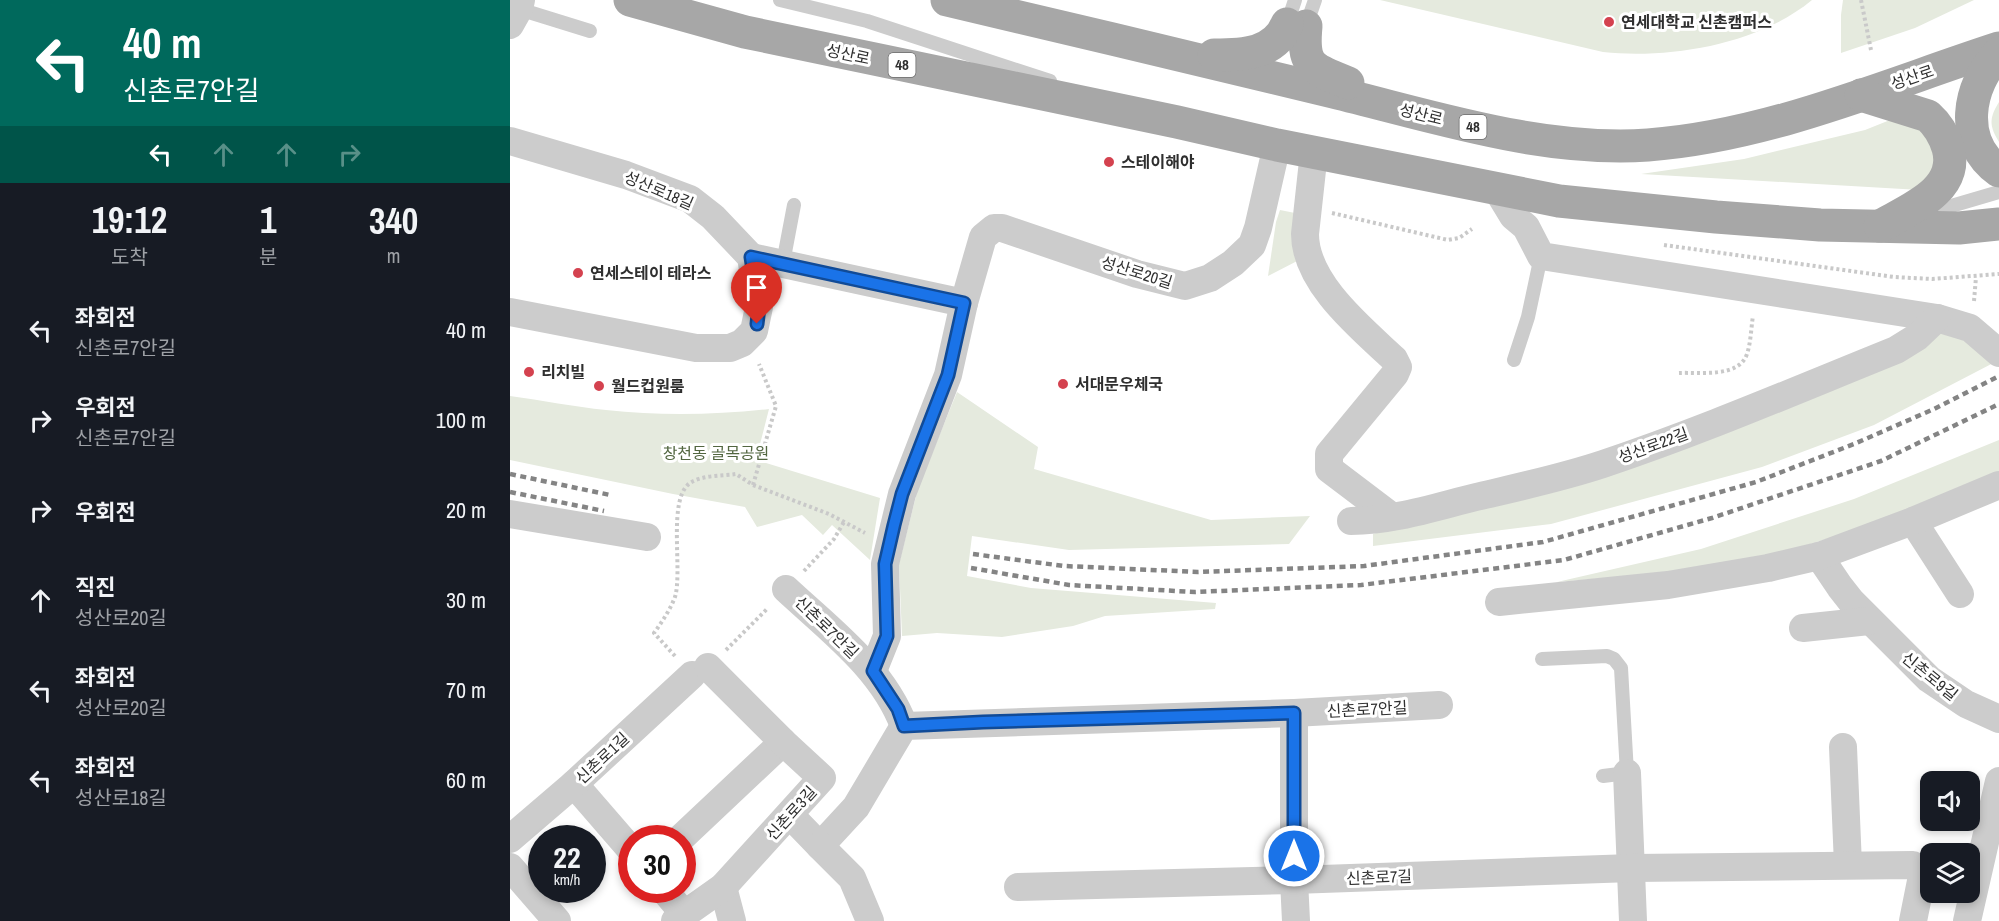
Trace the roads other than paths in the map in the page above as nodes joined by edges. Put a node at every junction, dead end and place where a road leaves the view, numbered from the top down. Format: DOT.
graph roads {
  1 [pos="630,0"];
  2 [pos="780,0"];
  3 [pos="947,0"];
  4 [pos="517,11"];
  5 [pos="1301,13"];
  6 [pos="590,31"];
  7 [pos="1999,48"];
  8 [pos="1999,53"];
  9 [pos="1177,54"];
  10 [pos="1861,95"];
  11 [pos="1425,114"];
  12 [pos="1177,122"];
  13 [pos="510,141"];
  14 [pos="1277,145"];
  15 [pos="1314,152"];
  16 [pos="1999,171"];
  17 [pos="1496,188"];
  18 [pos="1999,192"];
  19 [pos="794,205"];
  20 [pos="1999,224"];
  21 [pos="1879,227"];
  22 [pos="1542,256"];
  23 [pos="751,257"];
  24 [pos="783,263"];
  25 [pos="964,303"];
  26 [pos="510,312"];
  27 [pos="1937,318"];
  28 [pos="1999,353"];
  29 [pos="1514,360"];
  30 [pos="1999,486"];
  31 [pos="510,514"];
  32 [pos="1391,516"];
  33 [pos="1351,520"];
  34 [pos="1913,521"];
  35 [pos="647,537"];
  36 [pos="1820,556"];
  37 [pos="786,589"];
  38 [pos="1960,594"];
  39 [pos="1499,602"];
  40 [pos="1869,621"];
  41 [pos="1803,628"];
  42 [pos="1542,659"];
  43 [pos="700,671"];
  44 [pos="873,671"];
  45 [pos="1438,705"];
  46 [pos="1294,713"];
  47 [pos="1999,718"];
  48 [pos="904,726"];
  49 [pos="783,742"];
  50 [pos="1843,747"];
  51 [pos="1615,774"];
  52 [pos="1999,781"];
  53 [pos="574,784"];
  54 [pos="790,815"];
  55 [pos="695,825"];
  56 [pos="618,835"];
  57 [pos="510,839"];
  58 [pos="820,846"];
  59 [pos="1848,865"];
  60 [pos="510,867"];
  61 [pos="1632,868"];
  62 [pos="1294,880"];
  63 [pos="723,886"];
  64 [pos="1018,886"];
  65 [pos="671,903"];
  66 [pos="680,918"];
  67 [pos="557,921"];
  68 [pos="732,921"];
  69 [pos="870,921"];
  70 [pos="1296,921"];
  71 [pos="1633,921"];
  72 [pos="1913,921"];
  73 [pos="1967,921"];
  1 -- 12 [label="main road, 성산로 / 48"];
  2 -- 12 [label="lane"];
  3 -- 9 [label="main road, 성산로 / 48"];
  4 -- 6 [label="lane"];
  5 -- 9 [label="main road"];
  5 -- 11 [label="main road"];
  7 -- 10 [label="main road, 성산로 / 48"];
  8 -- 16 [label="main road"];
  9 -- 11 [label="main road, 성산로 / 48"];
  10 -- 11 [label="main road, 성산로 / 48"];
  10 -- 21 [label="main road"];
  12 -- 14 [label="main road, 성산로 / 48"];
  13 -- 23 [label="street, 성산로18길"];
  14 -- 15 [label="main road, 성산로 / 48"];
  14 -- 25 [label="street, 성산로20길"];
  15 -- 17 [label="main road, 성산로 / 48"];
  15 -- 32 [label="street"];
  17 -- 21 [label="main road, 성산로 / 48"];
  17 -- 22 [label="street"];
  18 -- 21 [label="lane"];
  19 -- 24 [label="lane"];
  20 -- 21 [label="main road, 성산로 / 48"];
  22 -- 27 [label="street"];
  22 -- 29 [label="lane"];
  23 -- 24 [label="street"];
  23 -- 26 [label="street"];
  24 -- 25 [label="street"];
  25 -- 44 [label="street, 성산로20길"];
  27 -- 28 [label="street"];
  27 -- 32 [label="street, 성산로22길"];
  30 -- 34 [label="street"];
  31 -- 35 [label="street"];
  32 -- 33 [label="street, 성산로22길"];
  34 -- 36 [label="street"];
  34 -- 38 [label="street"];
  36 -- 39 [label="street"];
  36 -- 40 [label="street, 신촌로9길"];
  37 -- 44 [label="street, 신촌로7안길"];
  40 -- 41 [label="street"];
  40 -- 47 [label="street, 신촌로9길"];
  42 -- 51 [label="lane"];
  43 -- 49 [label="street, 신촌로3길"];
  43 -- 53 [label="street, 신촌로1길"];
  44 -- 48 [label="street, 신촌로7안길"];
  45 -- 46 [label="street, 신촌로7안길"];
  46 -- 48 [label="street, 신촌로7안길"];
  46 -- 62 [label="street"];
  48 -- 58 [label="street"];
  49 -- 54 [label="street, 신촌로3길"];
  49 -- 55 [label="street"];
  50 -- 59 [label="street"];
  51 -- 61 [label="street"];
  52 -- 73 [label="street"];
  53 -- 56 [label="street"];
  53 -- 57 [label="street, 신촌로1길"];
  54 -- 58 [label="street"];
  54 -- 63 [label="street, 신촌로3길"];
  58 -- 69 [label="street"];
  59 -- 61 [label="street, 신촌로7길"];
  59 -- 72 [label="street, 신촌로7길"];
  60 -- 67 [label="street"];
  61 -- 62 [label="street, 신촌로7길"];
  61 -- 71 [label="street"];
  62 -- 64 [label="street, 신촌로7길"];
  62 -- 70 [label="street"];
  63 -- 66 [label="street, 신촌로3길"];
  63 -- 68 [label="street"];
  65 -- 66 [label="street, 신촌로3길"];
}
